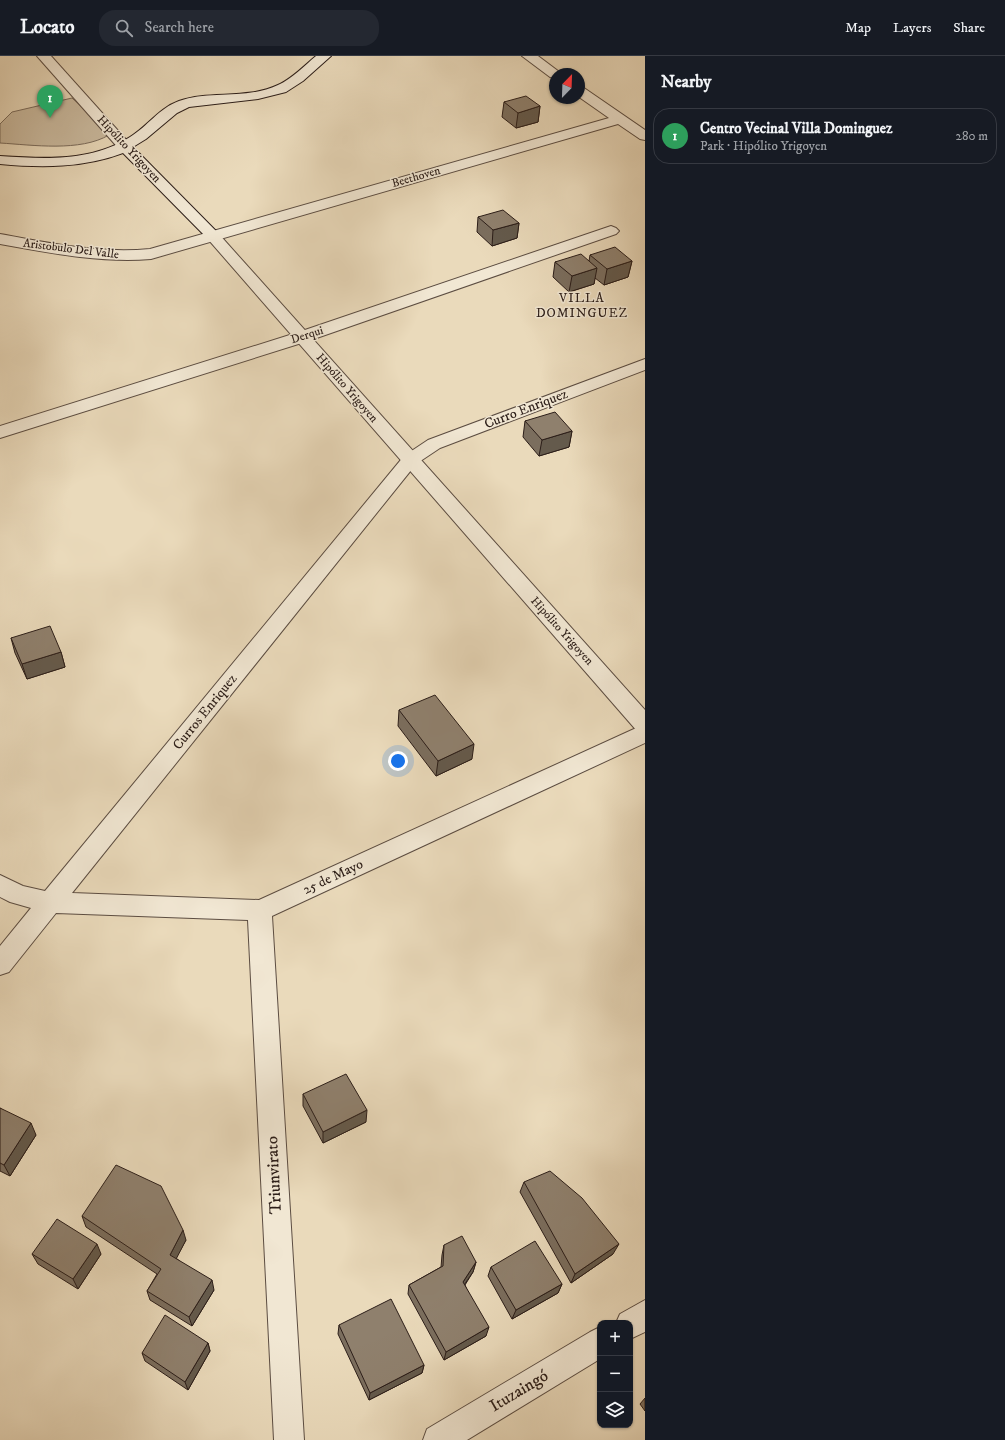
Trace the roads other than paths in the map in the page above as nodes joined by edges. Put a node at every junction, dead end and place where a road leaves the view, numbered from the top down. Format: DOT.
graph roads {
  1 [pos="44,56"];
  2 [pos="324,56"];
  3 [pos="529,56"];
  4 [pos="549,70"];
  5 [pos="585,95"];
  6 [pos="620,119"];
  7 [pos="645,136"];
  8 [pos="125,147"];
  9 [pos="0,160"];
  10 [pos="611,232"];
  11 [pos="212,235"];
  12 [pos="0,240"];
  13 [pos="302,337"];
  14 [pos="645,364"];
  15 [pos="0,432"];
  16 [pos="410,460"];
  17 [pos="645,725"];
  18 [pos="645,733"];
  19 [pos="0,885"];
  20 [pos="49,902"];
  21 [pos="260,910"];
  22 [pos="0,964"];
  23 [pos="645,1315"];
  24 [pos="633,1322"];
  25 [pos="597,1344"];
  26 [pos="289,1440"];
  27 [pos="438,1440"];
  1 -- 8 [label="street, Hipólito Yrigoyen"];
  2 -- 8 [label="street"];
  3 -- 4 [label="street"];
  5 -- 6 [label="street"];
  6 -- 7 [label="street"];
  6 -- 11 [label="street, Beethoven"];
  8 -- 9 [label="street"];
  8 -- 11 [label="street, Hipólito Yrigoyen"];
  10 -- 13 [label="street, Derqui"];
  11 -- 12 [label="street, Aristobulo Del Valle"];
  11 -- 13 [label="street, Hipólito Yrigoyen"];
  13 -- 15 [label="street, Derqui"];
  13 -- 16 [label="street, Hipólito Yrigoyen"];
  14 -- 16 [label="street, Curro Enriquez"];
  16 -- 17 [label="street, Hipólito Yrigoyen"];
  16 -- 20 [label="street, Curros Enriquez"];
  18 -- 21 [label="street, 25 de Mayo"];
  19 -- 20 [label="street, 25 de Mayo"];
  20 -- 21 [label="street, 25 de Mayo"];
  20 -- 22 [label="street, Curros Enriquez"];
  21 -- 26 [label="street, Triunvirato"];
  23 -- 24 [label="street"];
  25 -- 27 [label="street, Ituzaingó"];
}
